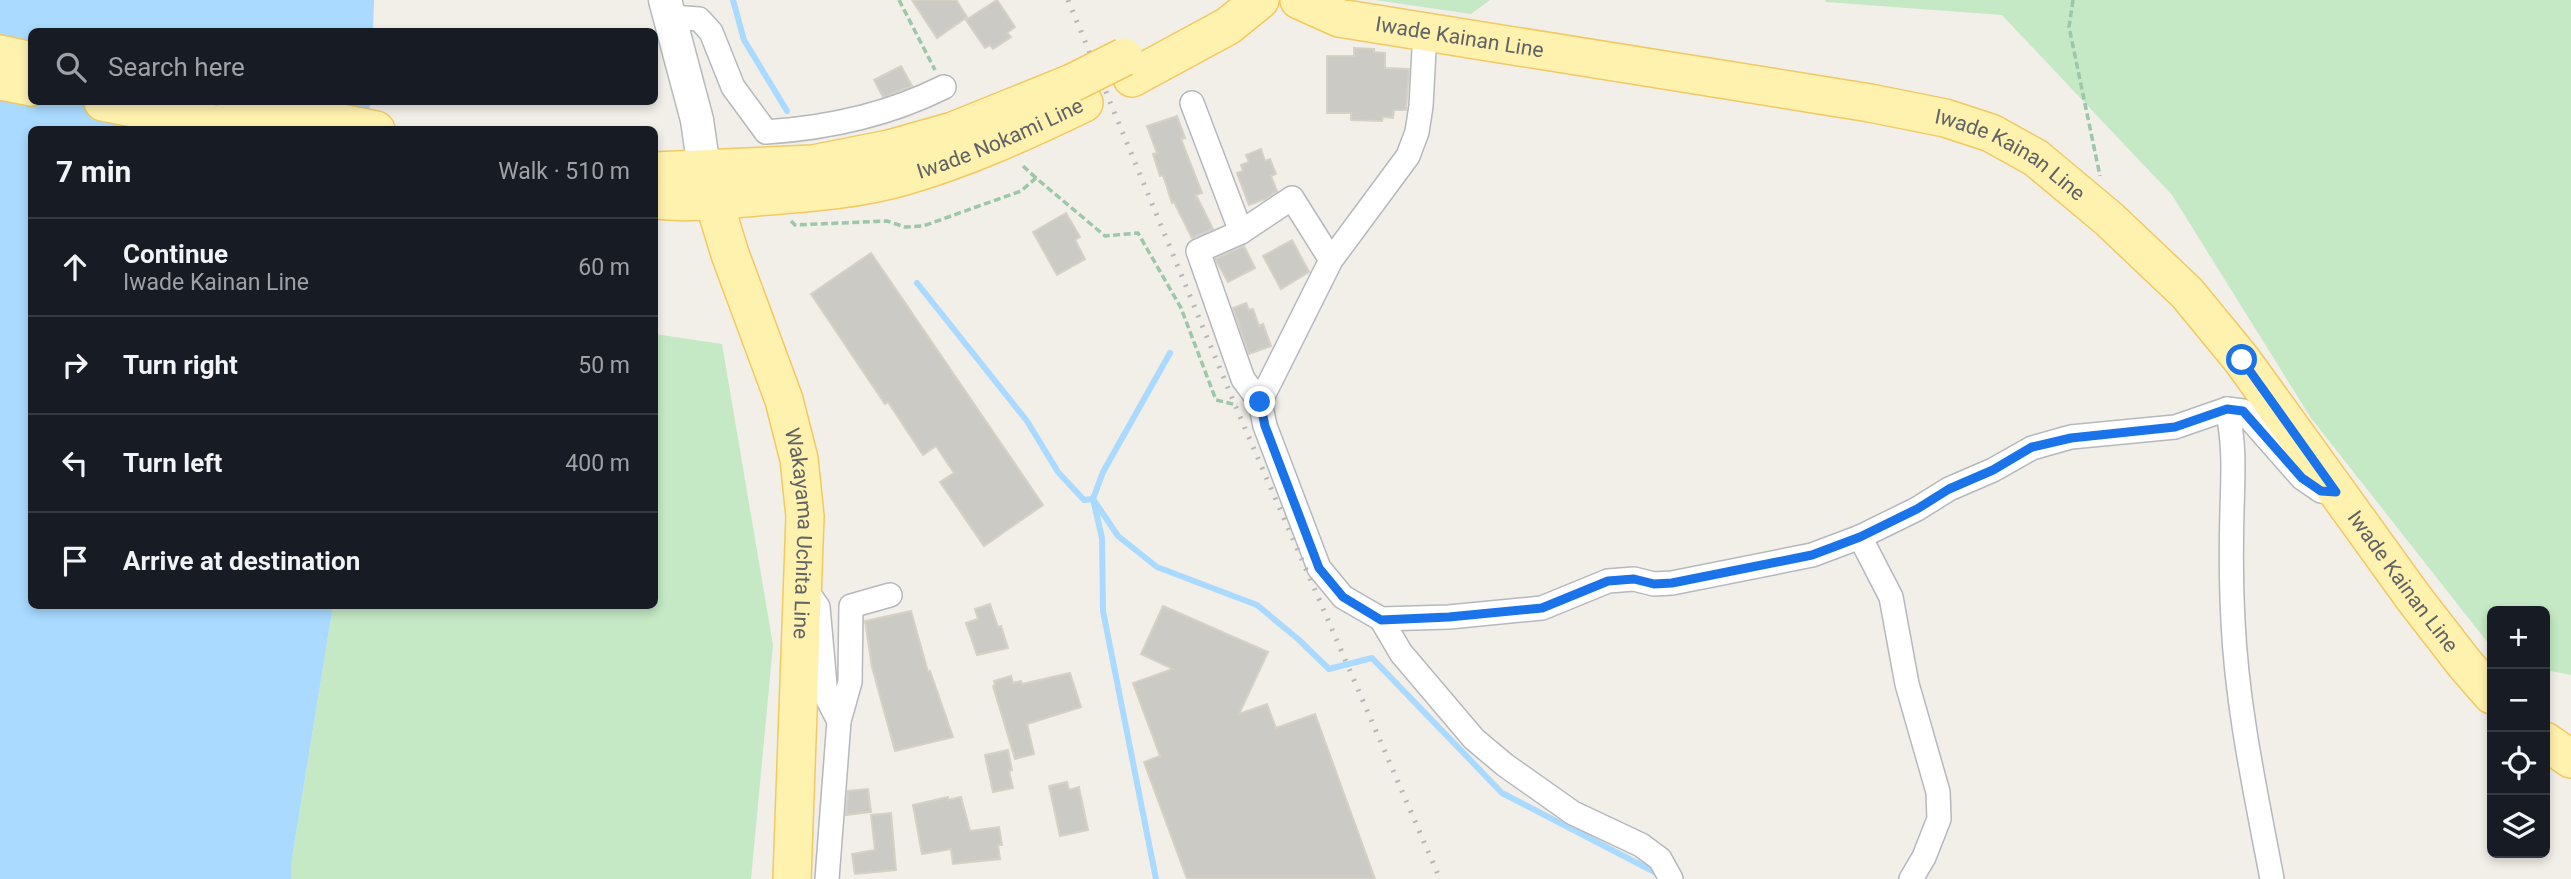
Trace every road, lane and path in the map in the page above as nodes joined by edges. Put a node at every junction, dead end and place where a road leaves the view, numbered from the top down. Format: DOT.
graph roads {
  1 [pos="899,0"];
  2 [pos="1239,0"];
  3 [pos="1260,0"];
  4 [pos="1298,0"];
  5 [pos="2073,0"];
  6 [pos="668,9"];
  7 [pos="1425,31"];
  8 [pos="0,54"];
  9 [pos="28,60"];
  10 [pos="1128,68"];
  11 [pos="0,81"];
  12 [pos="28,86"];
  13 [pos="944,87"];
  14 [pos="1192,103"];
  15 [pos="118,105"];
  16 [pos="251,105"];
  17 [pos="224,126"];
  18 [pos="356,126"];
  19 [pos="1023,166"];
  20 [pos="1036,178"];
  21 [pos="2101,181"];
  22 [pos="709,185"];
  23 [pos="660,186"];
  24 [pos="787,217"];
  25 [pos="1241,232"];
  26 [pos="1331,260"];
  27 [pos="1260,402"];
  28 [pos="2227,409"];
  29 [pos="2336,492"];
  30 [pos="1860,537"];
  31 [pos="803,586"];
  32 [pos="890,595"];
  33 [pos="1381,620"];
  34 [pos="2487,689"];
  35 [pos="839,721"];
  36 [pos="2550,744"];
  37 [pos="2571,759"];
  38 [pos="792,879"];
  39 [pos="827,879"];
  40 [pos="1671,879"];
  41 [pos="1911,879"];
  42 [pos="2272,879"];
  1 -- 13 [label="path"];
  2 -- 10 [label="main road, Iwade Nokami Line"];
  3 -- 10 [label="main road, Iwade Nokami Line"];
  4 -- 7 [label="main road, Iwade Kainan Line"];
  5 -- 21 [label="path"];
  6 -- 13 [label="street"];
  6 -- 22 [label="main road"];
  7 -- 26 [label="street"];
  7 -- 29 [label="main road, Iwade Kainan Line"];
  8 -- 9 [label="main road"];
  10 -- 22 [label="main road, Iwade Nokami Line, bridge"];
  11 -- 12 [label="main road"];
  14 -- 25 [label="street"];
  15 -- 17 [label="main road"];
  16 -- 18 [label="main road"];
  19 -- 20 [label="path"];
  20 -- 24 [label="path"];
  20 -- 27 [label="path"];
  22 -- 23 [label="main road"];
  22 -- 31 [label="main road, Wakayama Uchita Line"];
  25 -- 26 [label="street"];
  25 -- 27 [label="street"];
  26 -- 27 [label="street"];
  27 -- 33 [label="street"];
  28 -- 29 [label="street"];
  28 -- 30 [label="street"];
  28 -- 42 [label="street"];
  29 -- 34 [label="main road, Iwade Kainan Line"];
  30 -- 33 [label="street"];
  30 -- 41 [label="street"];
  31 -- 35 [label="street"];
  31 -- 38 [label="main road, Wakayama Uchita Line"];
  32 -- 35 [label="street"];
  33 -- 40 [label="street"];
  35 -- 39 [label="street"];
  36 -- 37 [label="main road"];
}
